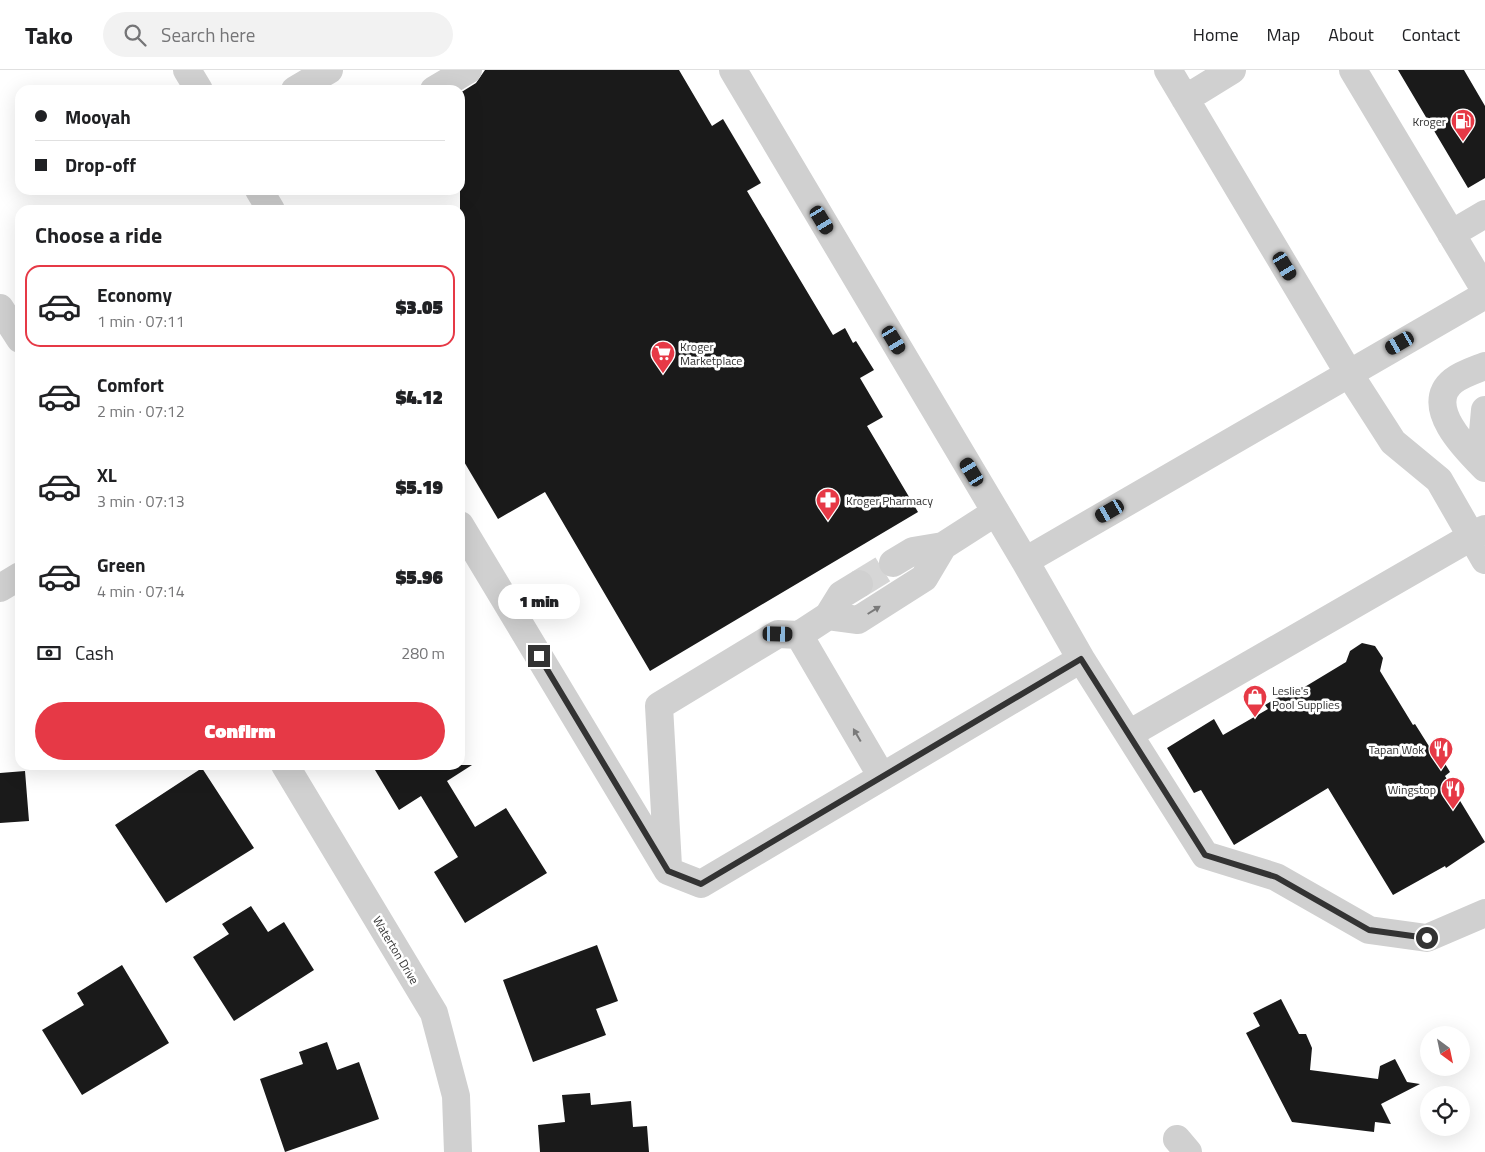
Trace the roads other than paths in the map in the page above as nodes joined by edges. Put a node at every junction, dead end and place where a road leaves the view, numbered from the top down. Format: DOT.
graph roads {
  1 [pos="187,70"];
  2 [pos="329,70"];
  3 [pos="468,70"];
  4 [pos="733,70"];
  5 [pos="1168,70"];
  6 [pos="1232,70"];
  7 [pos="1353,70"];
  8 [pos="196,85"];
  9 [pos="304,85"];
  10 [pos="442,85"];
  11 [pos="1185,99"];
  12 [pos="1485,214"];
  13 [pos="1452,234"];
  14 [pos="1485,290"];
  15 [pos="1485,295"];
  16 [pos="0,308"];
  17 [pos="15,330"];
  18 [pos="1485,366"];
  19 [pos="1348,372"];
  20 [pos="1485,410"];
  21 [pos="1485,436"];
  22 [pos="1485,468"];
  23 [pos="996,512"];
  24 [pos="1478,532"];
  25 [pos="465,533"];
  26 [pos="943,546"];
  27 [pos="1485,560"];
  28 [pos="1025,561"];
  29 [pos="893,562"];
  30 [pos="15,579"];
  31 [pos="860,584"];
  32 [pos="0,588"];
  33 [pos="828,616"];
  34 [pos="799,635"];
  35 [pos="1081,659"];
  36 [pos="1128,734"];
  37 [pos="288,770"];
  38 [pos="882,777"];
  39 [pos="668,871"];
  40 [pos="1485,913"];
  41 [pos="458,1152"];
  1 -- 8 [label="street"];
  2 -- 9 [label="street"];
  3 -- 10 [label="street"];
  4 -- 23 [label="street"];
  5 -- 11 [label="street"];
  6 -- 11 [label="street"];
  7 -- 13 [label="street"];
  11 -- 19 [label="street"];
  12 -- 13 [label="street"];
  13 -- 14 [label="street"];
  15 -- 19 [label="street"];
  16 -- 17 [label="street"];
  18 -- 22 [label="street"];
  19 -- 24 [label="street"];
  19 -- 28 [label="street"];
  20 -- 21 [label="street"];
  23 -- 26 [label="street"];
  23 -- 28 [label="street"];
  24 -- 27 [label="street"];
  24 -- 36 [label="street"];
  25 -- 39 [label="street"];
  26 -- 29 [label="street"];
  33 -- 26 [label="street, one-way"];
  28 -- 35 [label="street"];
  30 -- 32 [label="street"];
  31 -- 33 [label="street"];
  33 -- 34 [label="street"];
  38 -- 34 [label="street, one-way"];
  34 -- 39 [label="street"];
  35 -- 36 [label="street"];
  35 -- 38 [label="street"];
  36 -- 40 [label="street"];
  37 -- 41 [label="street, Waterton Drive"];
  38 -- 39 [label="street"];
}
